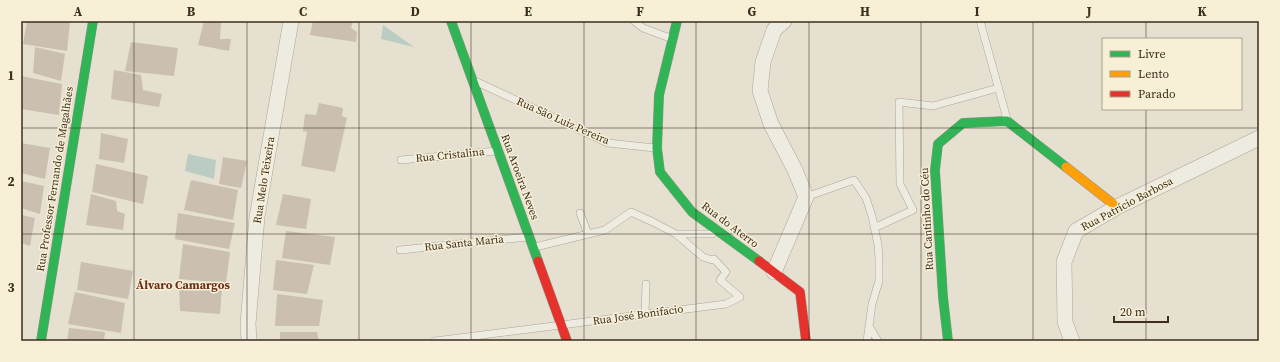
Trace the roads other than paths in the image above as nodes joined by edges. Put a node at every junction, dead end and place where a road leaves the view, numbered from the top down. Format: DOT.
graph roads {
  1 [pos="93,21"];
  2 [pos="291,21"];
  3 [pos="451,21"];
  4 [pos="634,21"];
  5 [pos="677,21"];
  6 [pos="784,21"];
  7 [pos="980,21"];
  8 [pos="672,39"];
  9 [pos="472,80"];
  10 [pos="998,88"];
  11 [pos="1008,121"];
  12 [pos="1259,138"];
  13 [pos="657,148"];
  14 [pos="498,150"];
  15 [pos="401,160"];
  16 [pos="806,197"];
  17 [pos="1117,207"];
  18 [pos="580,213"];
  19 [pos="874,228"];
  20 [pos="721,233"];
  21 [pos="588,234"];
  22 [pos="676,234"];
  23 [pos="529,236"];
  24 [pos="533,248"];
  25 [pos="400,250"];
  26 [pos="774,272"];
  27 [pos="646,284"];
  28 [pos="645,314"];
  29 [pos="561,325"];
  30 [pos="869,326"];
  31 [pos="41,341"];
  32 [pos="249,341"];
  33 [pos="435,341"];
  34 [pos="567,341"];
  35 [pos="806,341"];
  36 [pos="867,341"];
  37 [pos="878,341"];
  38 [pos="948,341"];
  39 [pos="1072,341"];
  1 -- 31 [label="street, Rua Professor Fernando de Magalhães"];
  2 -- 32 [label="street, Rua Melo Teixeira"];
  3 -- 9 [label="street, Rua Aroeira Neves"];
  4 -- 8 [label="lane"];
  5 -- 8 [label="street, Rua do Aterro"];
  6 -- 16 [label="street"];
  7 -- 10 [label="lane"];
  8 -- 13 [label="street, Rua do Aterro"];
  9 -- 13 [label="lane, Rua São Luiz Pereira"];
  9 -- 14 [label="street, Rua Aroeira Neves"];
  10 -- 11 [label="lane"];
  10 -- 19 [label="lane"];
  11 -- 17 [label="street"];
  11 -- 38 [label="street, Rua Cantinho do Céu"];
  12 -- 17 [label="street, Rua Patrício Barbosa"];
  13 -- 20 [label="street, Rua do Aterro"];
  14 -- 15 [label="lane, Rua Cristalina"];
  14 -- 23 [label="street, Rua Aroeira Neves"];
  16 -- 19 [label="lane"];
  16 -- 26 [label="street"];
  17 -- 39 [label="street, Rua Patrício Barbosa"];
  18 -- 21 [label="lane"];
  19 -- 30 [label="lane"];
  20 -- 22 [label="lane"];
  20 -- 26 [label="street, Rua do Aterro"];
  21 -- 22 [label="lane"];
  21 -- 24 [label="lane"];
  22 -- 28 [label="lane, Rua José Bonifacio"];
  23 -- 24 [label="street, Rua Aroeira Neves"];
  23 -- 25 [label="lane, Rua Santa Maria"];
  24 -- 29 [label="street, Rua Aroeira Neves"];
  26 -- 35 [label="street, Rua do Aterro"];
  27 -- 28 [label="lane"];
  28 -- 29 [label="lane, Rua José Bonifacio"];
  29 -- 33 [label="lane, Rua José Bonifacio"];
  29 -- 34 [label="street, Rua Aroeira Neves"];
  30 -- 36 [label="lane"];
  30 -- 37 [label="lane"];
}
